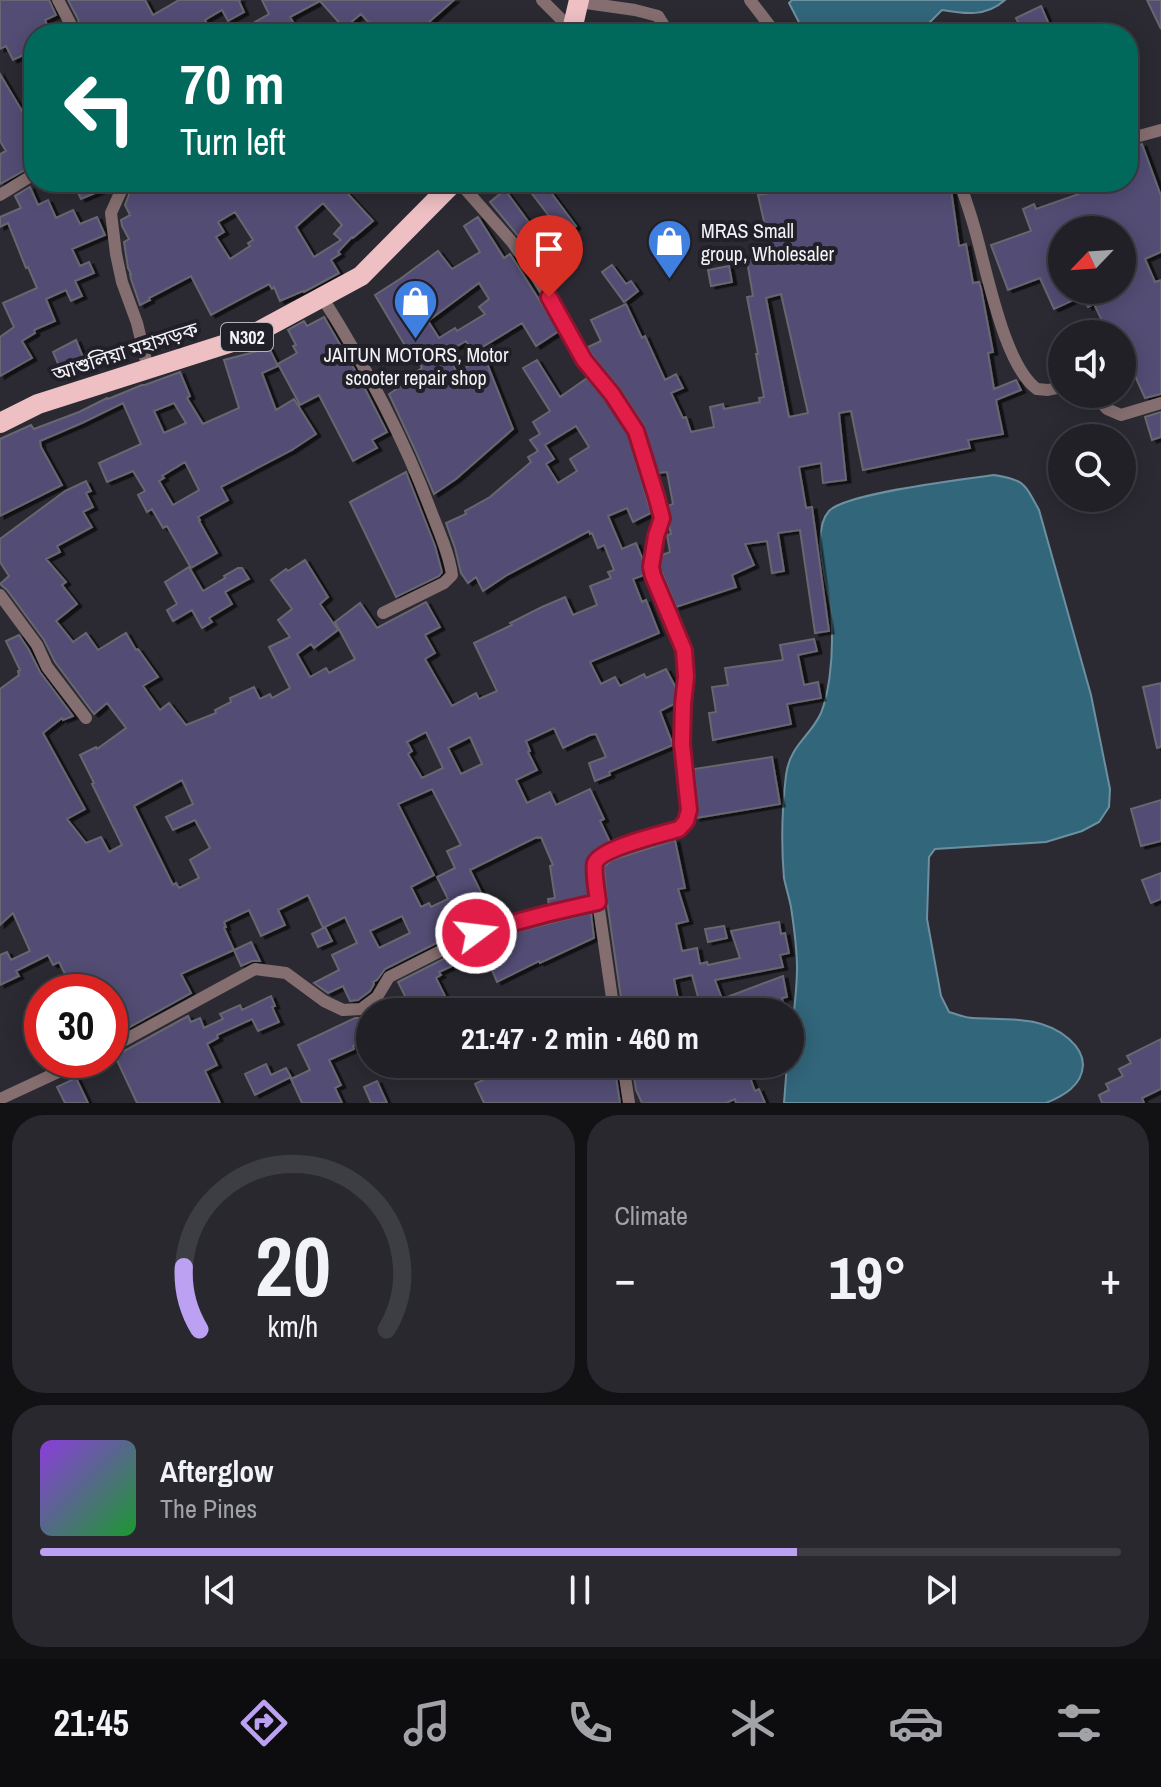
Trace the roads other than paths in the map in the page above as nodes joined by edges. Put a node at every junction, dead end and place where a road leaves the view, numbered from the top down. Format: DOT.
graph roads {
  1 [pos="58,0"];
  2 [pos="542,0"];
  3 [pos="750,0"];
  4 [pos="579,1"];
  5 [pos="70,24"];
  6 [pos="564,24"];
  7 [pos="574,24"];
  8 [pos="663,24"];
  9 [pos="768,24"];
  10 [pos="1161,130"];
  11 [pos="1138,136"];
  12 [pos="24,180"];
  13 [pos="120,192"];
  14 [pos="447,192"];
  15 [pos="466,192"];
  16 [pos="963,192"];
  17 [pos="0,195"];
  18 [pos="322,297"];
  19 [pos="148,369"];
  20 [pos="1048,390"];
  21 [pos="1161,403"];
  22 [pos="1106,408"];
  23 [pos="0,423"];
  24 [pos="0,595"];
  25 [pos="383,613"];
  26 [pos="86,718"];
  27 [pos="598,902"];
  28 [pos="612,998"];
  29 [pos="128,1039"];
  30 [pos="45,1078"];
  31 [pos="625,1078"];
  32 [pos="0,1099"];
  33 [pos="629,1103"];
  1 -- 5 [label="street"];
  2 -- 6 [label="street"];
  3 -- 9 [label="street"];
  4 -- 7 [label="highway"];
  4 -- 8 [label="street"];
  10 -- 11 [label="street"];
  12 -- 17 [label="street"];
  13 -- 19 [label="street"];
  14 -- 18 [label="highway, আশুলিয়া মহাসড়ক / N302"];
  15 -- 27 [label="street"];
  16 -- 20 [label="street"];
  18 -- 19 [label="highway, আশুলিয়া মহাসড়ক / N302"];
  18 -- 25 [label="street"];
  19 -- 23 [label="highway, আশুলিয়া মহাসড়ক / N302"];
  21 -- 22 [label="street"];
  24 -- 26 [label="street"];
  27 -- 28 [label="street"];
  27 -- 29 [label="street"];
  30 -- 32 [label="street"];
  31 -- 33 [label="street"];
}
